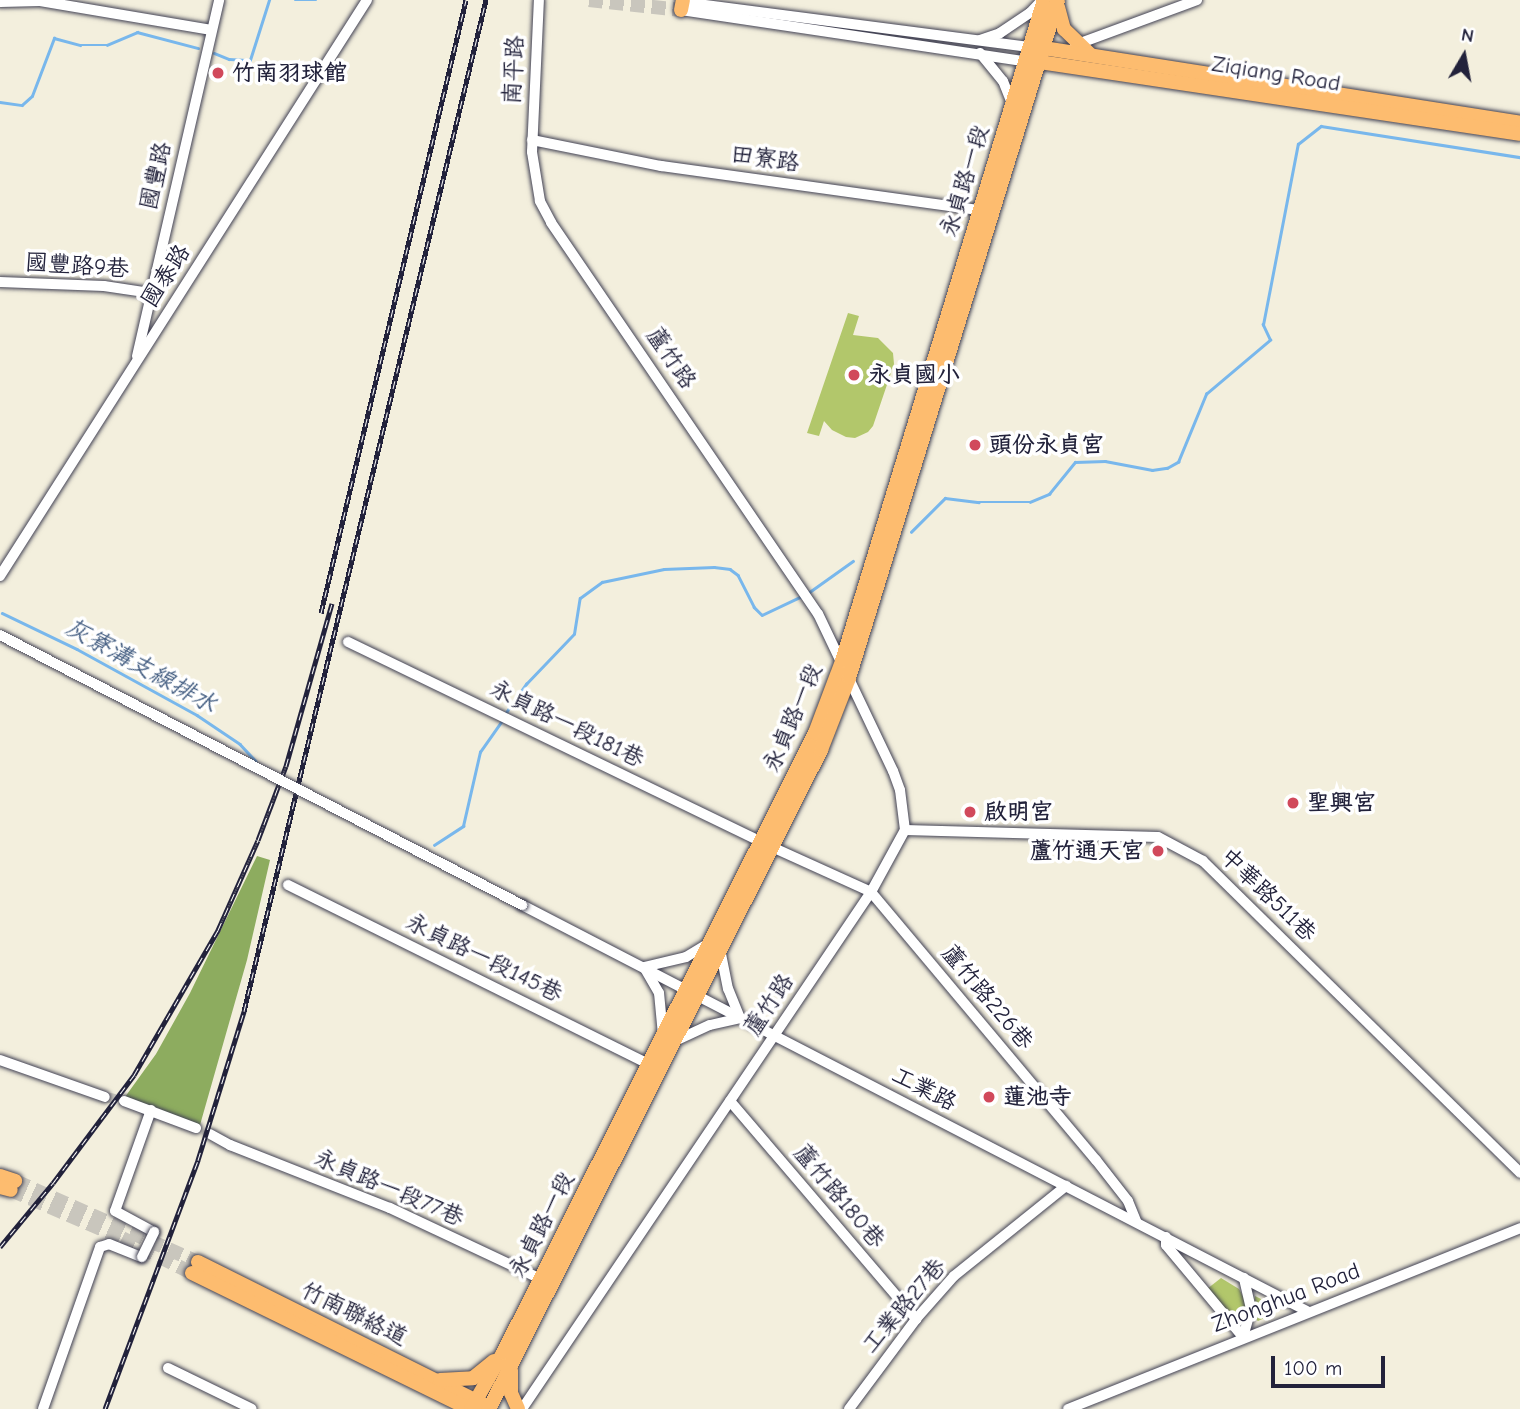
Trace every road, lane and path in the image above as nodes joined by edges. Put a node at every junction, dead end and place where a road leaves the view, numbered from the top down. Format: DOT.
graph roads {
  1 [pos="219,0"];
  2 [pos="367,0"];
  3 [pos="1043,0"];
  4 [pos="1058,0"];
  5 [pos="1197,0"];
  6 [pos="539,1"];
  7 [pos="0,2"];
  8 [pos="75,4"];
  9 [pos="682,4"];
  10 [pos="212,30"];
  11 [pos="976,41"];
  12 [pos="1077,45"];
  13 [pos="980,53"];
  14 [pos="1034,54"];
  15 [pos="1095,57"];
  16 [pos="1013,105"];
  17 [pos="1520,123"];
  18 [pos="1520,134"];
  19 [pos="532,140"];
  20 [pos="986,211"];
  21 [pos="0,282"];
  22 [pos="151,293"];
  23 [pos="951,324"];
  24 [pos="135,362"];
  25 [pos="0,576"];
  26 [pos="0,635"];
  27 [pos="348,642"];
  28 [pos="842,661"];
  29 [pos="849,678"];
  30 [pos="905,830"];
  31 [pos="767,845"];
  32 [pos="288,885"];
  33 [pos="871,892"];
  34 [pos="715,946"];
  35 [pos="644,967"];
  36 [pos="692,992"];
  37 [pos="740,1018"];
  38 [pos="773,1035"];
  39 [pos="669,1039"];
  40 [pos="0,1060"];
  41 [pos="655,1067"];
  42 [pos="105,1097"];
  43 [pos="124,1101"];
  44 [pos="730,1101"];
  45 [pos="151,1110"];
  46 [pos="196,1128"];
  47 [pos="210,1134"];
  48 [pos="1520,1173"];
  49 [pos="0,1175"];
  50 [pos="9,1186"];
  51 [pos="1066,1186"];
  52 [pos="1136,1221"];
  53 [pos="1520,1228"];
  54 [pos="1166,1237"];
  55 [pos="1244,1278"];
  56 [pos="546,1281"];
  57 [pos="1307,1311"];
  58 [pos="916,1319"];
  59 [pos="1242,1337"];
  60 [pos="508,1356"];
  61 [pos="168,1368"];
  62 [pos="407,1378"];
  63 [pos="435,1380"];
  64 [pos="481,1407"];
  65 [pos="43,1409"];
  66 [pos="252,1409"];
  67 [pos="443,1409"];
  68 [pos="520,1409"];
  69 [pos="849,1409"];
  70 [pos="1068,1409"];
  1 -- 10 [label="street, 國豐路"];
  2 -- 24 [label="street, 國泰路"];
  3 -- 11 [label="street"];
  3 -- 14 [label="main road, 永貞路一段"];
  4 -- 12 [label="main road"];
  4 -- 14 [label="main road, 永貞路一段"];
  5 -- 12 [label="street"];
  6 -- 19 [label="street, 南平路"];
  7 -- 8 [label="street"];
  8 -- 10 [label="street"];
  9 -- 11 [label="street"];
  9 -- 13 [label="street"];
  10 -- 22 [label="street, 國豐路"];
  11 -- 14 [label="street"];
  12 -- 14 [label="street"];
  12 -- 15 [label="main road"];
  13 -- 14 [label="street"];
  13 -- 16 [label="street"];
  14 -- 15 [label="main road, Ziqiang Road"];
  14 -- 16 [label="main road, 永貞路一段"];
  14 -- 18 [label="main road, Ziqiang Road"];
  14 -- 20 [label="main road, 永貞路一段"];
  15 -- 17 [label="main road, Ziqiang Road"];
  16 -- 20 [label="main road, 永貞路一段"];
  19 -- 20 [label="street, 田寮路"];
  19 -- 28 [label="street, 蘆竹路"];
  20 -- 23 [label="main road, 永貞路一段"];
  21 -- 22 [label="street, 國豐路9巷"];
  22 -- 24 [label="street, 國豐路"];
  23 -- 28 [label="main road, 永貞路一段"];
  23 -- 29 [label="main road, 永貞路一段"];
  24 -- 25 [label="street, 國泰路"];
  26 -- 35 [label="street, 工業路, bridge"];
  27 -- 31 [label="street, 永貞路一段181巷"];
  28 -- 29 [label="street"];
  28 -- 31 [label="main road, 永貞路一段"];
  29 -- 30 [label="street"];
  29 -- 31 [label="main road, 永貞路一段"];
  30 -- 33 [label="street, 蘆竹路"];
  30 -- 48 [label="street, 中華路511巷"];
  31 -- 33 [label="street, 蘆竹路226巷"];
  31 -- 34 [label="main road, 永貞路一段"];
  32 -- 41 [label="street, 永貞路一段145巷"];
  33 -- 38 [label="street, 蘆竹路"];
  33 -- 52 [label="street, 蘆竹路226巷"];
  34 -- 35 [label="street"];
  34 -- 36 [label="main road, 永貞路一段"];
  34 -- 37 [label="street"];
  35 -- 36 [label="street, 工業路"];
  35 -- 39 [label="street"];
  36 -- 37 [label="street, 工業路"];
  36 -- 39 [label="main road, 永貞路一段"];
  37 -- 38 [label="street, 工業路"];
  37 -- 39 [label="street"];
  38 -- 44 [label="street, 蘆竹路"];
  38 -- 51 [label="street, 工業路"];
  39 -- 41 [label="main road, 永貞路一段"];
  40 -- 42 [label="street"];
  41 -- 56 [label="main road, 永貞路一段"];
  43 -- 45 [label="street"];
  44 -- 58 [label="street, 蘆竹路180巷"];
  44 -- 68 [label="street, 蘆竹路"];
  45 -- 46 [label="street"];
  45 -- 65 [label="street, bridge"];
  47 -- 56 [label="street, 永貞路一段77巷"];
  49 -- 50 [label="main road"];
  51 -- 52 [label="street, 工業路"];
  51 -- 58 [label="street, 工業路27巷"];
  52 -- 54 [label="street, 工業路"];
  53 -- 57 [label="street, Zhonghua Road"];
  54 -- 55 [label="street, 工業路"];
  54 -- 59 [label="street"];
  55 -- 57 [label="street, 工業路"];
  55 -- 59 [label="street"];
  56 -- 60 [label="main road, 永貞路一段"];
  57 -- 59 [label="street, Zhonghua Road"];
  58 -- 69 [label="street, 工業路27巷"];
  59 -- 70 [label="street, Zhonghua Road"];
  60 -- 63 [label="main road"];
  60 -- 64 [label="main road, 永貞路一段"];
  60 -- 68 [label="main road"];
  61 -- 66 [label="street"];
  62 -- 63 [label="main road, 竹南聯絡道"];
  62 -- 64 [label="main road, 竹南聯絡道"];
  62 -- 67 [label="main road"];
  63 -- 64 [label="main road, 竹南聯絡道"];
}
